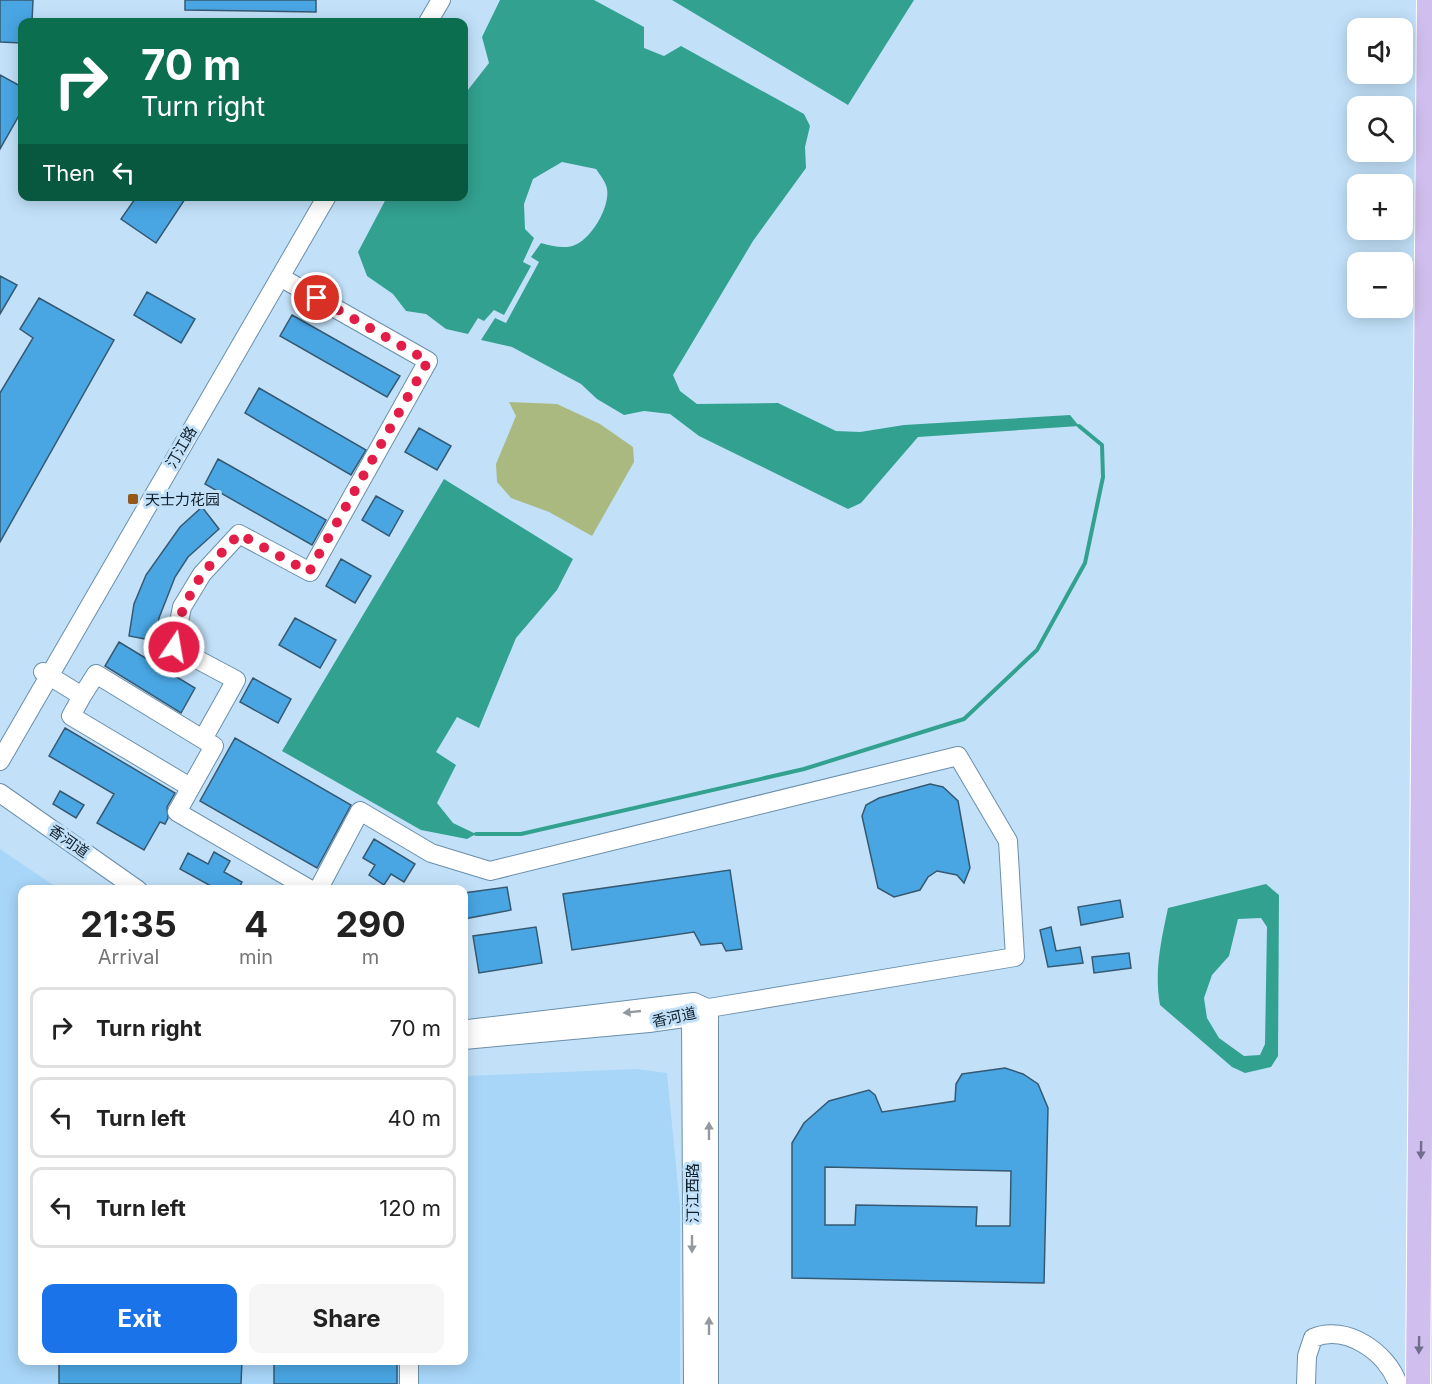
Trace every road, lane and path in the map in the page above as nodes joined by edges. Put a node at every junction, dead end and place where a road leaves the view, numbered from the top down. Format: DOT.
graph roads {
  1 [pos="428,0"];
  2 [pos="441,0"];
  3 [pos="1429,0"];
  4 [pos="417,18"];
  5 [pos="430,18"];
  6 [pos="313,201"];
  7 [pos="324,201"];
  8 [pos="280,278"];
  9 [pos="1430,332"];
  10 [pos="47,674"];
  11 [pos="82,696"];
  12 [pos="203,739"];
  13 [pos="0,745"];
  14 [pos="0,761"];
  15 [pos="190,787"];
  16 [pos="0,793"];
  17 [pos="0,803"];
  18 [pos="114,885"];
  19 [pos="131,885"];
  20 [pos="302,885"];
  21 [pos="321,885"];
  22 [pos="1428,895"];
  23 [pos="698,1009"];
  24 [pos="468,1029"];
  25 [pos="468,1040"];
  26 [pos="409,1365"];
  27 [pos="409,1384"];
  28 [pos="693,1384"];
  29 [pos="709,1384"];
  30 [pos="1306,1384"];
  31 [pos="1398,1384"];
  32 [pos="1418,1384"];
  1 -- 4 [label="street"];
  2 -- 5 [label="street"];
  3 -- 9 [label="main road"];
  6 -- 10 [label="street, 汀江路"];
  7 -- 8 [label="street, 汀江路"];
  8 -- 10 [label="street, 汀江路"];
  8 -- 12 [label="street"];
  9 -- 22 [label="main road"];
  10 -- 11 [label="street"];
  10 -- 13 [label="street, 汀江路"];
  10 -- 14 [label="street, 汀江路"];
  11 -- 12 [label="street"];
  11 -- 15 [label="street"];
  12 -- 15 [label="street"];
  15 -- 20 [label="street"];
  16 -- 19 [label="street, 香河道"];
  17 -- 18 [label="street, 香河道"];
  21 -- 23 [label="street"];
  22 -- 32 [label="main road, one-way"];
  23 -- 24 [label="street, 香河道, one-way"];
  23 -- 25 [label="street, 香河道"];
  23 -- 28 [label="street, 汀江西路, one-way"];
  29 -- 23 [label="street, 汀江西路, one-way"];
  26 -- 27 [label="street"];
  30 -- 31 [label="street"];
}
